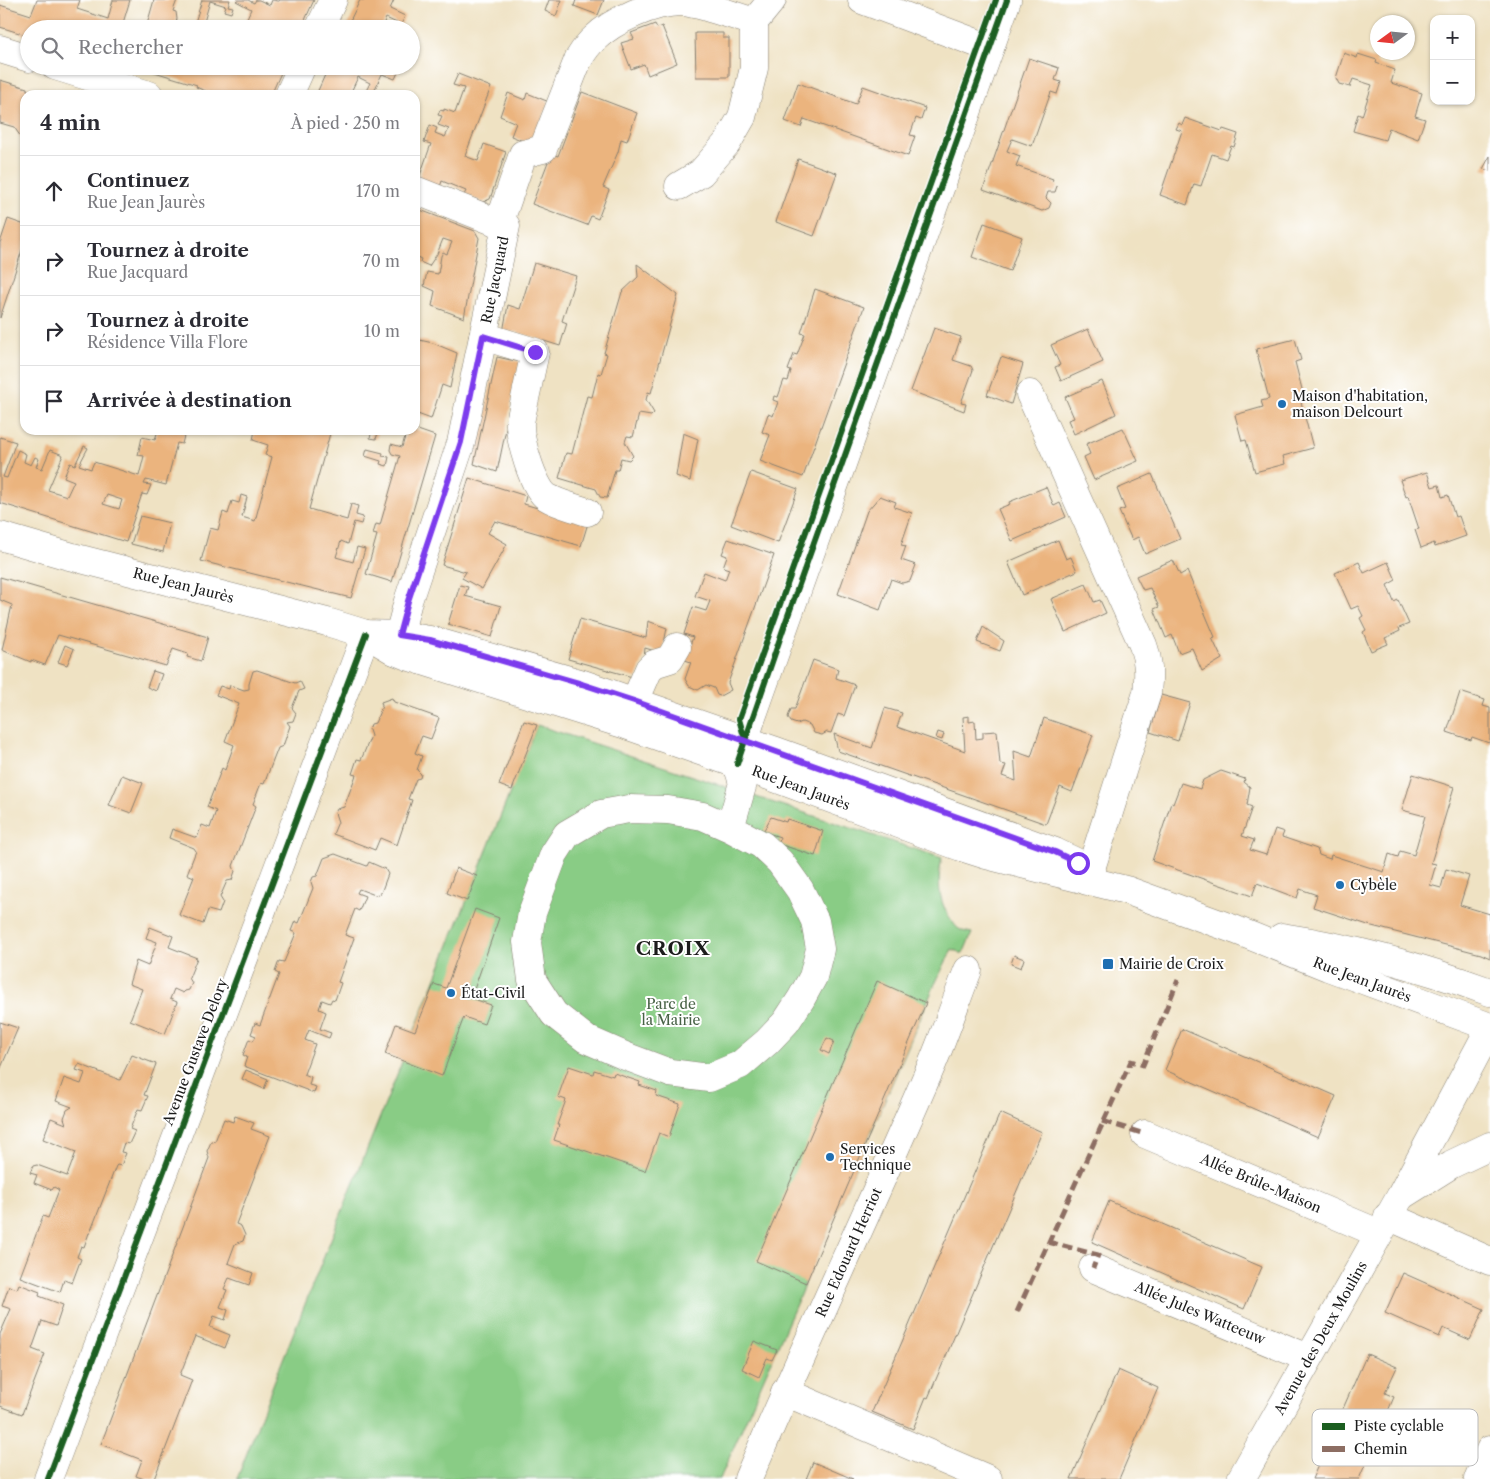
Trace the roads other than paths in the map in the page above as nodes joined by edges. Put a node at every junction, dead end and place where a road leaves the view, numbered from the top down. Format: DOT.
graph roads {
  1 [pos="333,0"];
  2 [pos="772,0"];
  3 [pos="862,0"];
  4 [pos="1007,0"];
  5 [pos="323,20"];
  6 [pos="754,22"];
  7 [pos="990,48"];
  8 [pos="0,50"];
  9 [pos="20,56"];
  10 [pos="84,75"];
  11 [pos="298,75"];
  12 [pos="133,90"];
  13 [pos="291,90"];
  14 [pos="679,186"];
  15 [pos="420,192"];
  16 [pos="503,225"];
  17 [pos="483,336"];
  18 [pos="1030,394"];
  19 [pos="587,512"];
  20 [pos="0,536"];
  21 [pos="366,634"];
  22 [pos="397,643"];
  23 [pos="677,647"];
  24 [pos="630,713"];
  25 [pos="741,752"];
  26 [pos="730,828"];
  27 [pos="1088,876"];
  28 [pos="1236,930"];
  29 [pos="968,970"];
  30 [pos="1490,992"];
  31 [pos="1490,1027"];
  32 [pos="1145,1134"];
  33 [pos="1490,1146"];
  34 [pos="1389,1215"];
  35 [pos="1490,1261"];
  36 [pos="1093,1268"];
  37 [pos="1308,1358"];
  38 [pos="785,1392"];
  39 [pos="1490,1450"];
  40 [pos="48,1479"];
  41 [pos="748,1479"];
  42 [pos="988,1479"];
  43 [pos="1240,1479"];
  44 [pos="1478,1479"];
  1 -- 5 [label="street"];
  2 -- 6 [label="street"];
  3 -- 7 [label="street"];
  4 -- 7 [label="street"];
  6 -- 14 [label="street"];
  6 -- 16 [label="street, Rue Jacquard"];
  7 -- 25 [label="street"];
  8 -- 9 [label="street"];
  10 -- 12 [label="street"];
  11 -- 13 [label="street"];
  15 -- 16 [label="street"];
  16 -- 17 [label="street, Rue Jacquard"];
  17 -- 19 [label="street"];
  17 -- 22 [label="street, Rue Jacquard"];
  18 -- 27 [label="street"];
  20 -- 21 [label="street, Rue Jean Jaurès"];
  21 -- 22 [label="street, Rue Jean Jaurès"];
  21 -- 40 [label="street, Avenue Gustave Delory"];
  22 -- 24 [label="street, Rue Jean Jaurès"];
  23 -- 24 [label="street"];
  24 -- 25 [label="street, Rue Jean Jaurès"];
  25 -- 26 [label="street"];
  25 -- 27 [label="street, Rue Jean Jaurès"];
  26 -- 26 [label="street"];
  27 -- 28 [label="street, Rue Jean Jaurès"];
  28 -- 30 [label="street, Rue Jean Jaurès"];
  28 -- 31 [label="street, Rue Jean Jaurès"];
  29 -- 38 [label="street, Rue Edouard Herriot"];
  31 -- 34 [label="street, Avenue des Deux Moulins"];
  32 -- 34 [label="street, Allée Brûle-Maison"];
  33 -- 34 [label="street, Avenue des Deux Moulins"];
  34 -- 35 [label="street, Allée Brûle-Maison"];
  34 -- 37 [label="street, Avenue des Deux Moulins"];
  36 -- 37 [label="street, Allée Jules Watteeuw"];
  37 -- 43 [label="street, Avenue des Deux Moulins"];
  38 -- 41 [label="street, Rue Edouard Herriot"];
  38 -- 42 [label="street"];
  39 -- 44 [label="street"];
}
